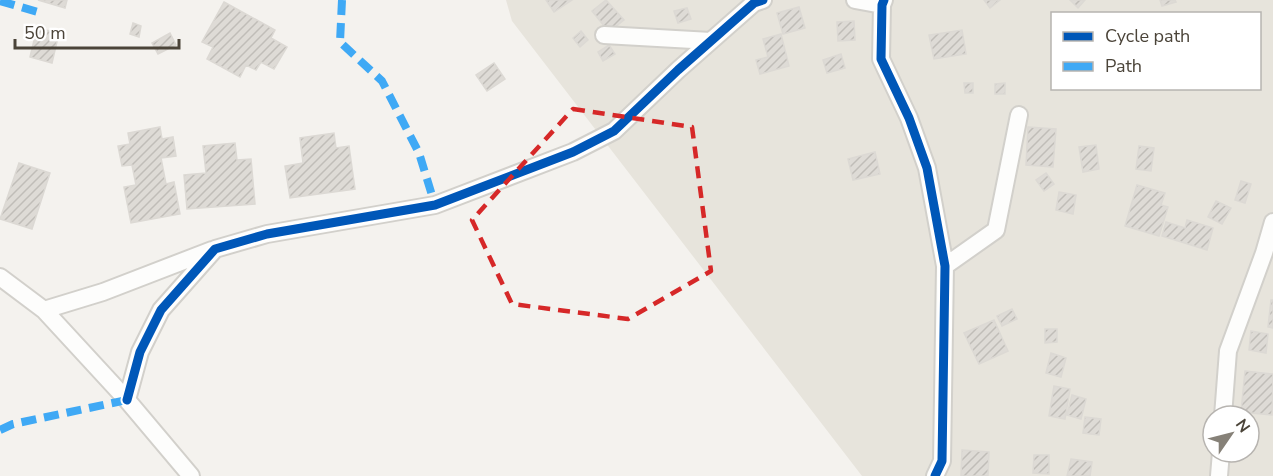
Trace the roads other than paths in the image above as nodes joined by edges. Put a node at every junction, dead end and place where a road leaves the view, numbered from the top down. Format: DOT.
graph roads {
  1 [pos="763,0"];
  2 [pos="855,0"];
  3 [pos="883,2"];
  4 [pos="604,35"];
  5 [pos="711,41"];
  6 [pos="1019,115"];
  7 [pos="1273,222"];
  8 [pos="215,249"];
  9 [pos="945,266"];
  10 [pos="0,277"];
  11 [pos="44,310"];
  12 [pos="127,400"];
  13 [pos="1224,404"];
  14 [pos="191,476"];
  15 [pos="934,476"];
  1 -- 5 [label="street"];
  2 -- 3 [label="street"];
  3 -- 9 [label="street"];
  4 -- 5 [label="street"];
  5 -- 8 [label="street"];
  6 -- 9 [label="street"];
  7 -- 13 [label="street"];
  8 -- 11 [label="street"];
  8 -- 12 [label="street"];
  9 -- 15 [label="street"];
  10 -- 11 [label="street"];
  11 -- 12 [label="street"];
  12 -- 14 [label="street"];
}
